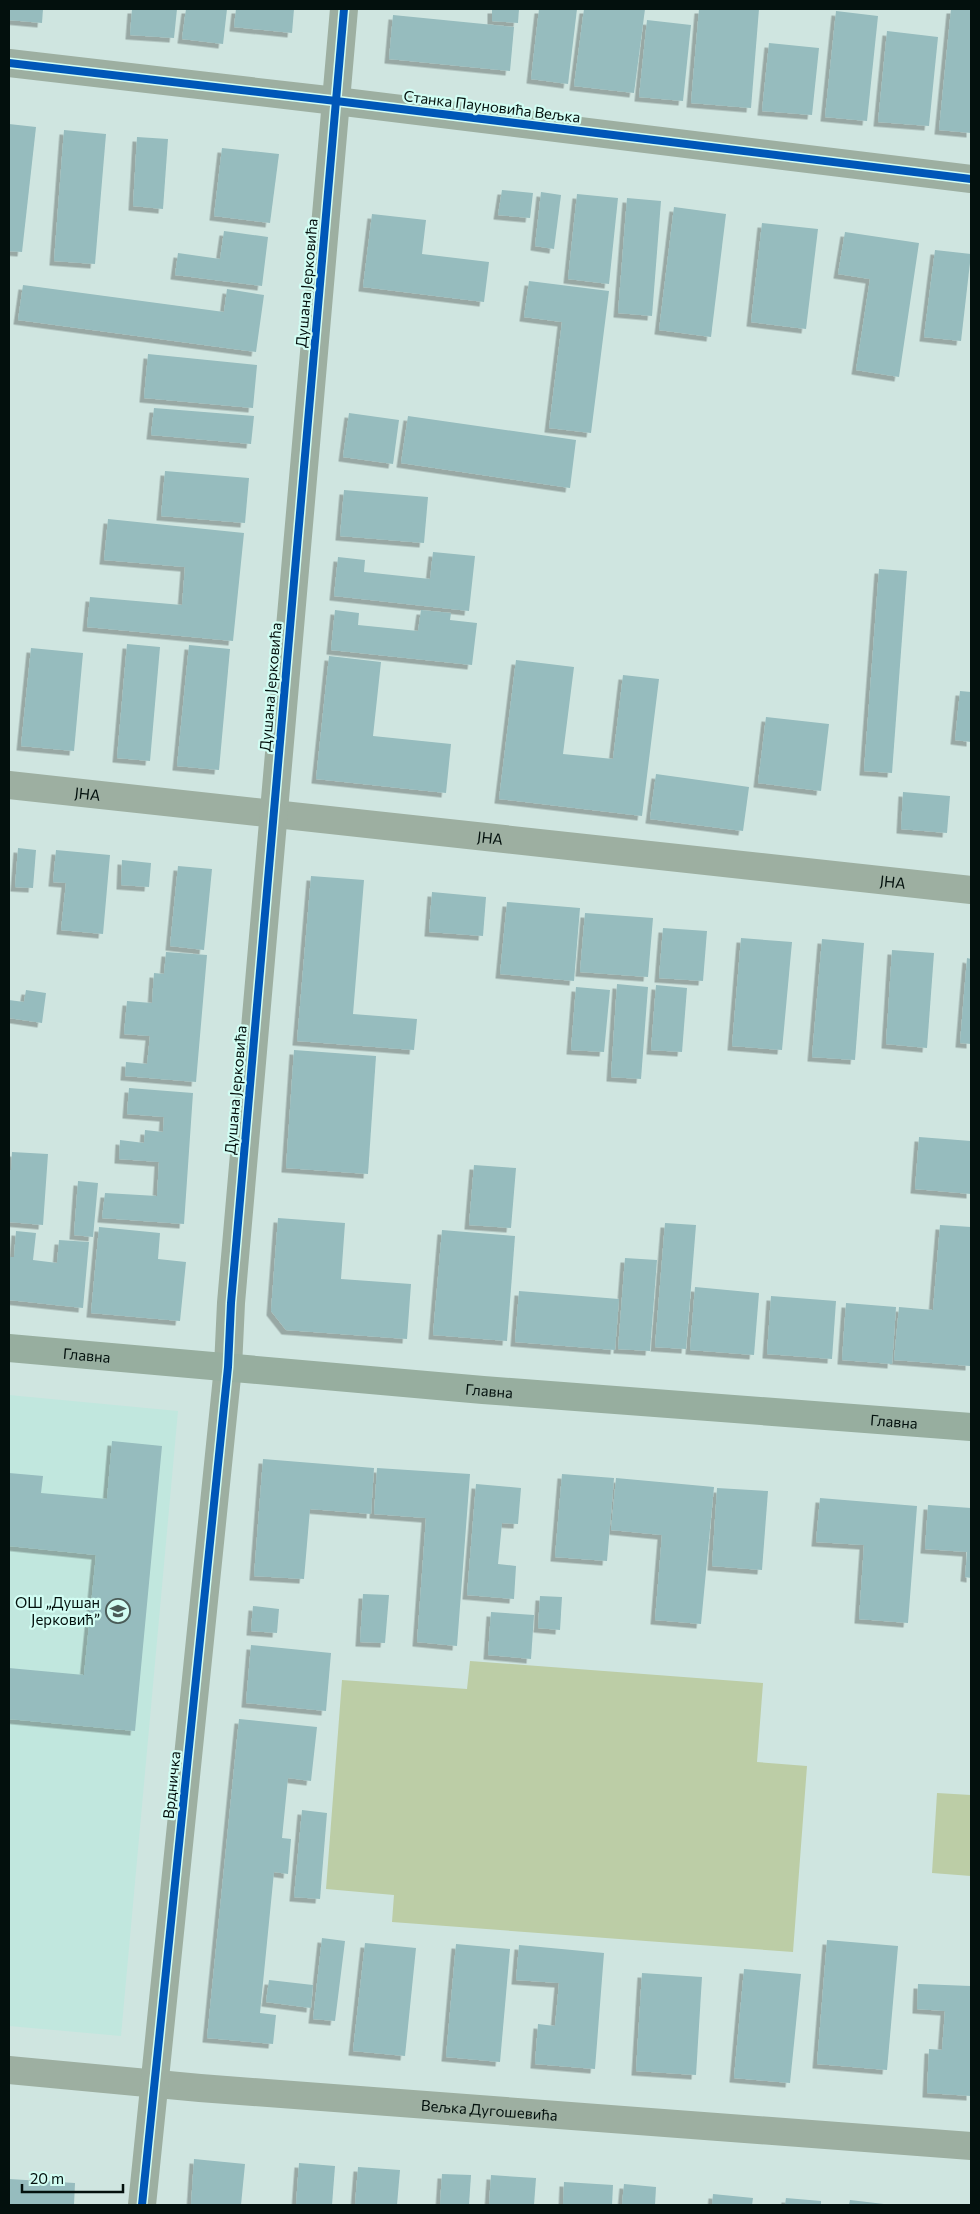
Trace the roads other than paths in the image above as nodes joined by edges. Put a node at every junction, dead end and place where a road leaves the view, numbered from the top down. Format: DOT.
graph roads {
  1 [pos="344,9"];
  2 [pos="9,63"];
  3 [pos="336,101"];
  4 [pos="971,179"];
  5 [pos="9,785"];
  6 [pos="273,813"];
  7 [pos="971,890"];
  8 [pos="9,1348"];
  9 [pos="228,1367"];
  10 [pos="971,1427"];
  11 [pos="9,2070"];
  12 [pos="154,2084"];
  13 [pos="971,2146"];
  14 [pos="142,2205"];
  1 -- 3 [label="street, Душана Јерковића"];
  2 -- 3 [label="street, Станка Пауновића Вељка"];
  3 -- 4 [label="street, Станка Пауновића Вељка"];
  3 -- 6 [label="street, Душана Јерковића"];
  5 -- 6 [label="street, ЈНА"];
  6 -- 7 [label="street, ЈНА"];
  6 -- 9 [label="street, Душана Јерковића"];
  8 -- 9 [label="main road, Главна"];
  9 -- 10 [label="main road, Главна"];
  9 -- 12 [label="street, Врдничка"];
  11 -- 12 [label="street, Вељка Дугошевића"];
  12 -- 13 [label="street, Вељка Дугошевића"];
  12 -- 14 [label="street, Врдничка"];
}
